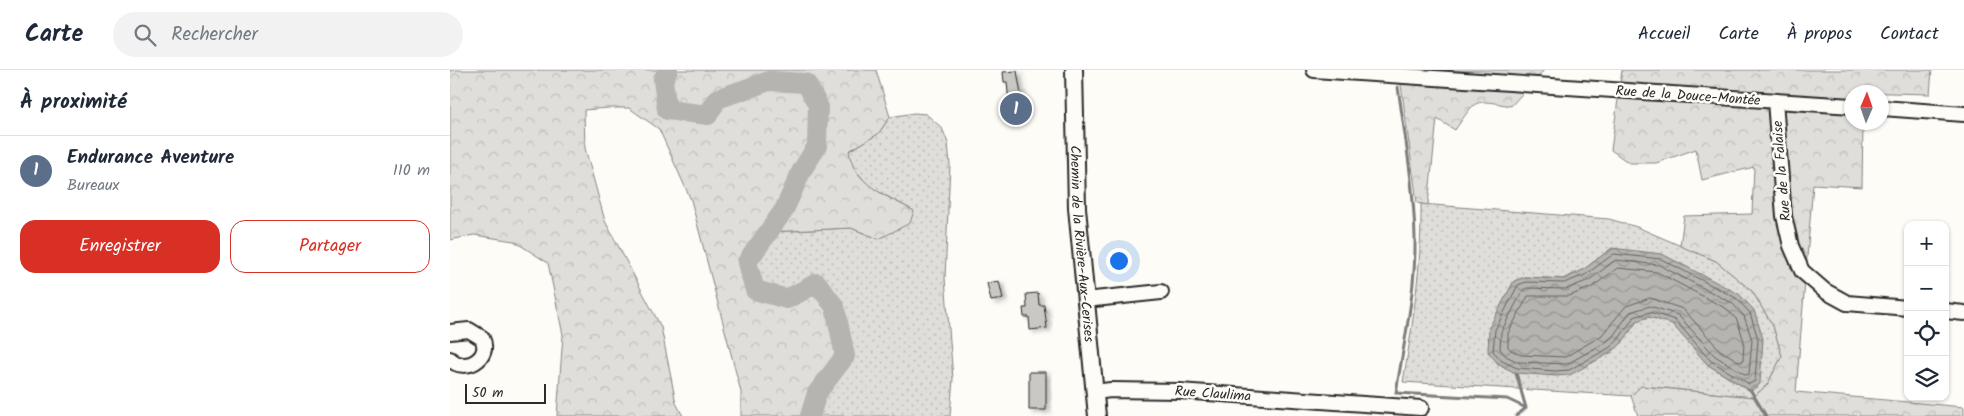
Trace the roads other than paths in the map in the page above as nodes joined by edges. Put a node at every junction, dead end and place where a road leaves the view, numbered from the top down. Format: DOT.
graph roads {
  1 [pos="1074,70"];
  2 [pos="1314,70"];
  3 [pos="1775,101"];
  4 [pos="1844,105"];
  5 [pos="1889,109"];
  6 [pos="1964,114"];
  7 [pos="1161,292"];
  8 [pos="1085,300"];
  9 [pos="1904,308"];
  10 [pos="1949,311"];
  11 [pos="1964,313"];
  12 [pos="450,332"];
  13 [pos="450,359"];
  14 [pos="1094,392"];
  15 [pos="1421,408"];
  16 [pos="1097,416"];
  1 -- 8 [label="main road, Chemin de la Rivière-Aux-Cerises"];
  2 -- 3 [label="street, Rue de la Douce-Montée"];
  3 -- 4 [label="street, Rue de la Douce-Montée"];
  3 -- 9 [label="street, Rue de la Falaise"];
  5 -- 6 [label="street"];
  7 -- 8 [label="street"];
  8 -- 14 [label="main road, Chemin de la Rivière-Aux-Cerises"];
  10 -- 11 [label="street"];
  12 -- 13 [label="street"];
  14 -- 15 [label="street, Rue Claulima"];
  14 -- 16 [label="main road, Chemin de la Rivière-Aux-Cerises"];
}
